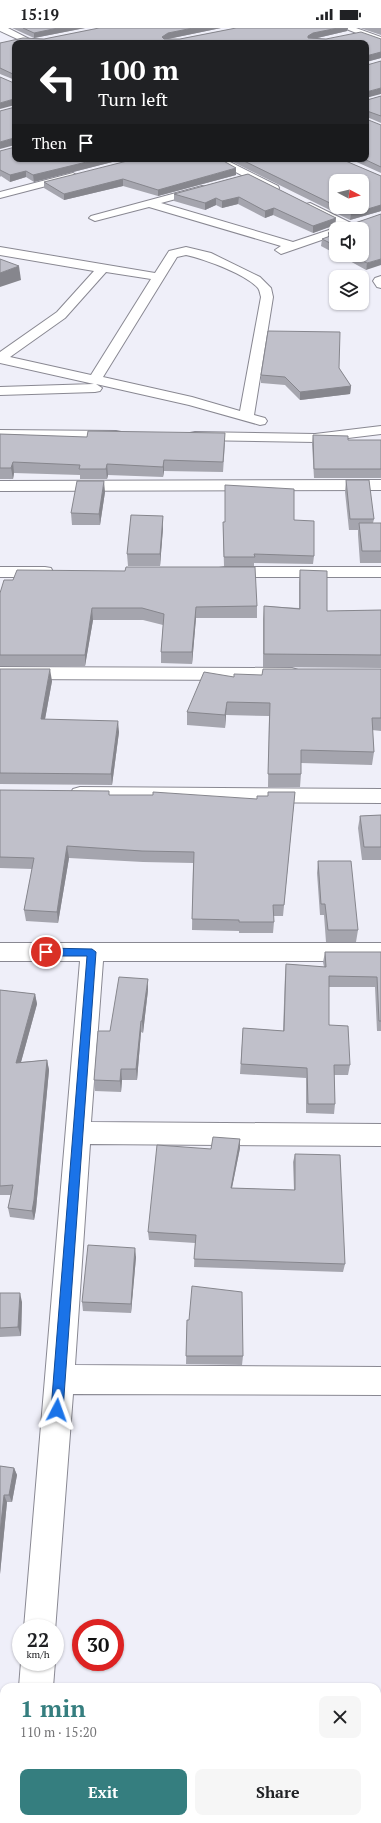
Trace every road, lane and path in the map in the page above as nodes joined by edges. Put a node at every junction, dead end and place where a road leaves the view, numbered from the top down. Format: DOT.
graph roads {
  1 [pos="1,28"];
  2 [pos="348,32"];
  3 [pos="30,40"];
  4 [pos="381,40"];
  5 [pos="222,162"];
  6 [pos="82,174"];
  7 [pos="249,176"];
  8 [pos="235,180"];
  9 [pos="213,186"];
  10 [pos="285,194"];
  11 [pos="0,195"];
  12 [pos="299,201"];
  13 [pos="148,204"];
  14 [pos="95,218"];
  15 [pos="335,222"];
  16 [pos="329,233"];
  17 [pos="294,246"];
  18 [pos="0,250"];
  19 [pos="272,253"];
  20 [pos="102,269"];
  21 [pos="159,277"];
  22 [pos="381,280"];
  23 [pos="381,284"];
  24 [pos="0,358"];
  25 [pos="95,380"];
  26 [pos="128,387"];
  27 [pos="0,391"];
  28 [pos="246,417"];
  29 [pos="381,430"];
  30 [pos="0,434"];
  31 [pos="126,435"];
  32 [pos="181,436"];
  33 [pos="315,438"];
  34 [pos="381,485"];
  35 [pos="0,486"];
  36 [pos="0,572"];
  37 [pos="64,572"];
  38 [pos="206,572"];
  39 [pos="381,572"];
  40 [pos="0,673"];
  41 [pos="310,674"];
  42 [pos="64,794"];
  43 [pos="381,796"];
  44 [pos="0,952"];
  45 [pos="92,952"];
  46 [pos="381,952"];
  47 [pos="78,1133"];
  48 [pos="381,1135"];
  49 [pos="59,1379"];
  50 [pos="381,1381"];
  51 [pos="41,1619"];
  52 [pos="37,1671"];
  53 [pos="36,1683"];
  1 -- 3 [label="street"];
  2 -- 4 [label="street"];
  5 -- 7 [label="street"];
  6 -- 11 [label="street"];
  7 -- 8 [label="street"];
  7 -- 10 [label="street"];
  9 -- 13 [label="street"];
  12 -- 15 [label="street"];
  13 -- 14 [label="street"];
  13 -- 17 [label="street"];
  16 -- 17 [label="street"];
  17 -- 19 [label="street"];
  18 -- 20 [label="street"];
  20 -- 21 [label="street"];
  20 -- 24 [label="street"];
  21 -- 25 [label="street"];
  21 -- 28 [label="street"];
  22 -- 23 [label="street"];
  24 -- 25 [label="street"];
  25 -- 26 [label="street"];
  26 -- 27 [label="street"];
  26 -- 28 [label="street"];
  28 -- 33 [label="street"];
  29 -- 33 [label="street"];
  30 -- 31 [label="street"];
  32 -- 33 [label="street"];
  34 -- 35 [label="street"];
  36 -- 37 [label="street"];
  38 -- 39 [label="street"];
  40 -- 41 [label="street"];
  42 -- 43 [label="street"];
  44 -- 45 [label="street"];
  45 -- 46 [label="street"];
  45 -- 47 [label="street"];
  47 -- 48 [label="street"];
  47 -- 49 [label="street"];
  49 -- 50 [label="street"];
  49 -- 51 [label="street"];
  52 -- 53 [label="street"];
}
